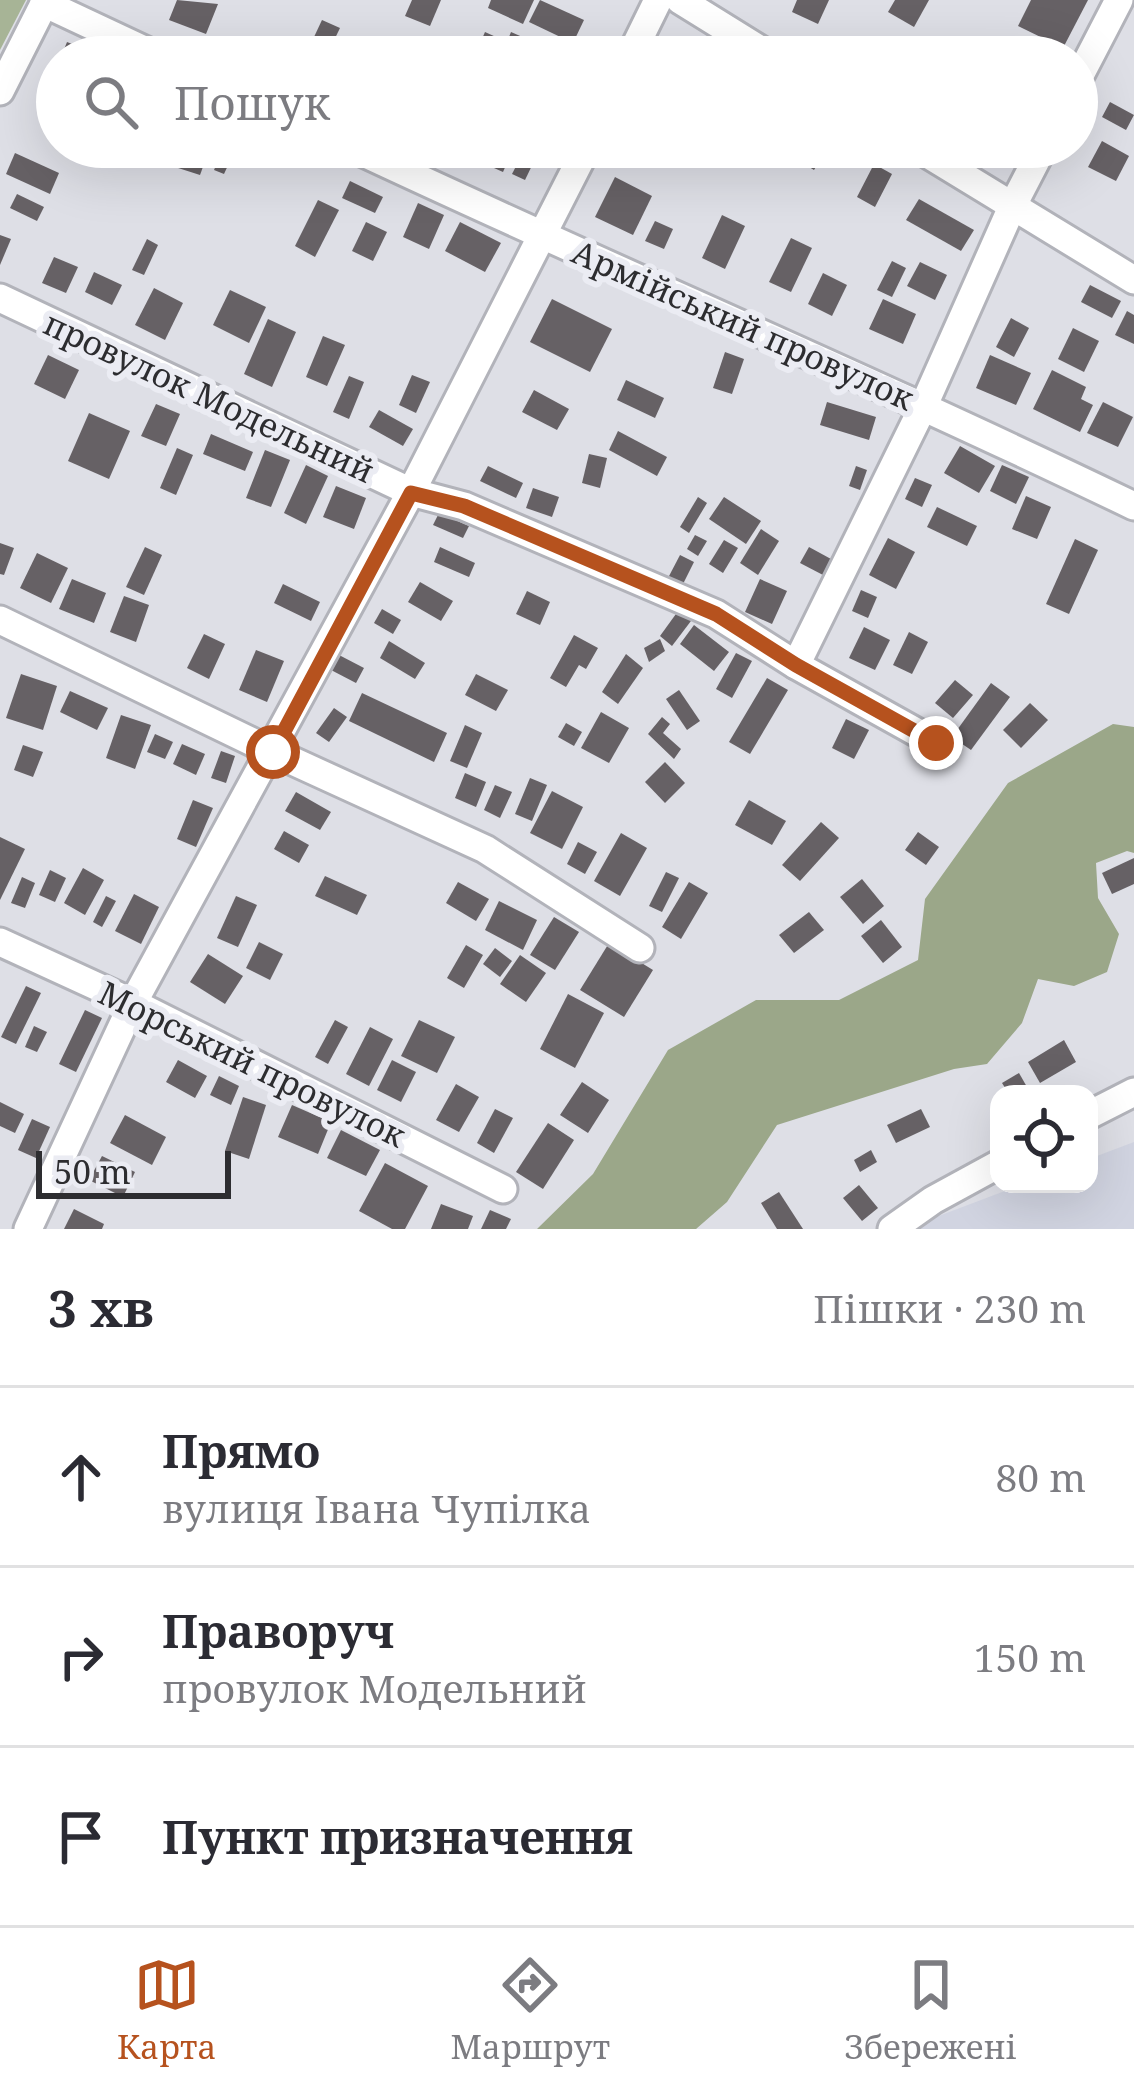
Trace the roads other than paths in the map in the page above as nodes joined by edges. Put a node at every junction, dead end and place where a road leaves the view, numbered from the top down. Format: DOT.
graph roads {
  1 [pos="658,0"];
  2 [pos="680,0"];
  3 [pos="1119,0"];
  4 [pos="45,2"];
  5 [pos="115,36"];
  6 [pos="640,36"];
  7 [pos="738,36"];
  8 [pos="1098,40"];
  9 [pos="0,91"];
  10 [pos="395,168"];
  11 [pos="577,168"];
  12 [pos="950,168"];
  13 [pos="1032,168"];
  14 [pos="1012,207"];
  15 [pos="543,238"];
  16 [pos="1134,280"];
  17 [pos="0,298"];
  18 [pos="924,405"];
  19 [pos="411,493"];
  20 [pos="1134,506"];
  21 [pos="0,620"];
  22 [pos="796,665"];
  23 [pos="936,743"];
  24 [pos="273,752"];
  25 [pos="0,942"];
  26 [pos="640,948"];
  27 [pos="133,1003"];
  28 [pos="1134,1092"];
  29 [pos="1098,1110"];
  30 [pos="990,1169"];
  31 [pos="503,1189"];
  32 [pos="28,1229"];
  33 [pos="892,1229"];
  1 -- 6 [label="street"];
  2 -- 7 [label="street"];
  3 -- 8 [label="street"];
  4 -- 5 [label="street"];
  4 -- 9 [label="street"];
  10 -- 15 [label="street, Армійський провулок"];
  11 -- 15 [label="street"];
  12 -- 14 [label="street"];
  13 -- 14 [label="street"];
  14 -- 16 [label="street"];
  14 -- 18 [label="street"];
  15 -- 18 [label="street, Армійський провулок"];
  15 -- 19 [label="street"];
  17 -- 19 [label="street, провулок Модельний"];
  18 -- 20 [label="street, Армійський провулок"];
  18 -- 22 [label="street"];
  19 -- 22 [label="street, провулок Модельний"];
  19 -- 24 [label="street"];
  21 -- 24 [label="street"];
  22 -- 23 [label="street, провулок Модельний"];
  24 -- 26 [label="street"];
  24 -- 27 [label="street"];
  25 -- 27 [label="street, Морський провулок"];
  27 -- 31 [label="street, Морський провулок"];
  27 -- 32 [label="street"];
  28 -- 29 [label="street"];
  30 -- 33 [label="street"];
}
